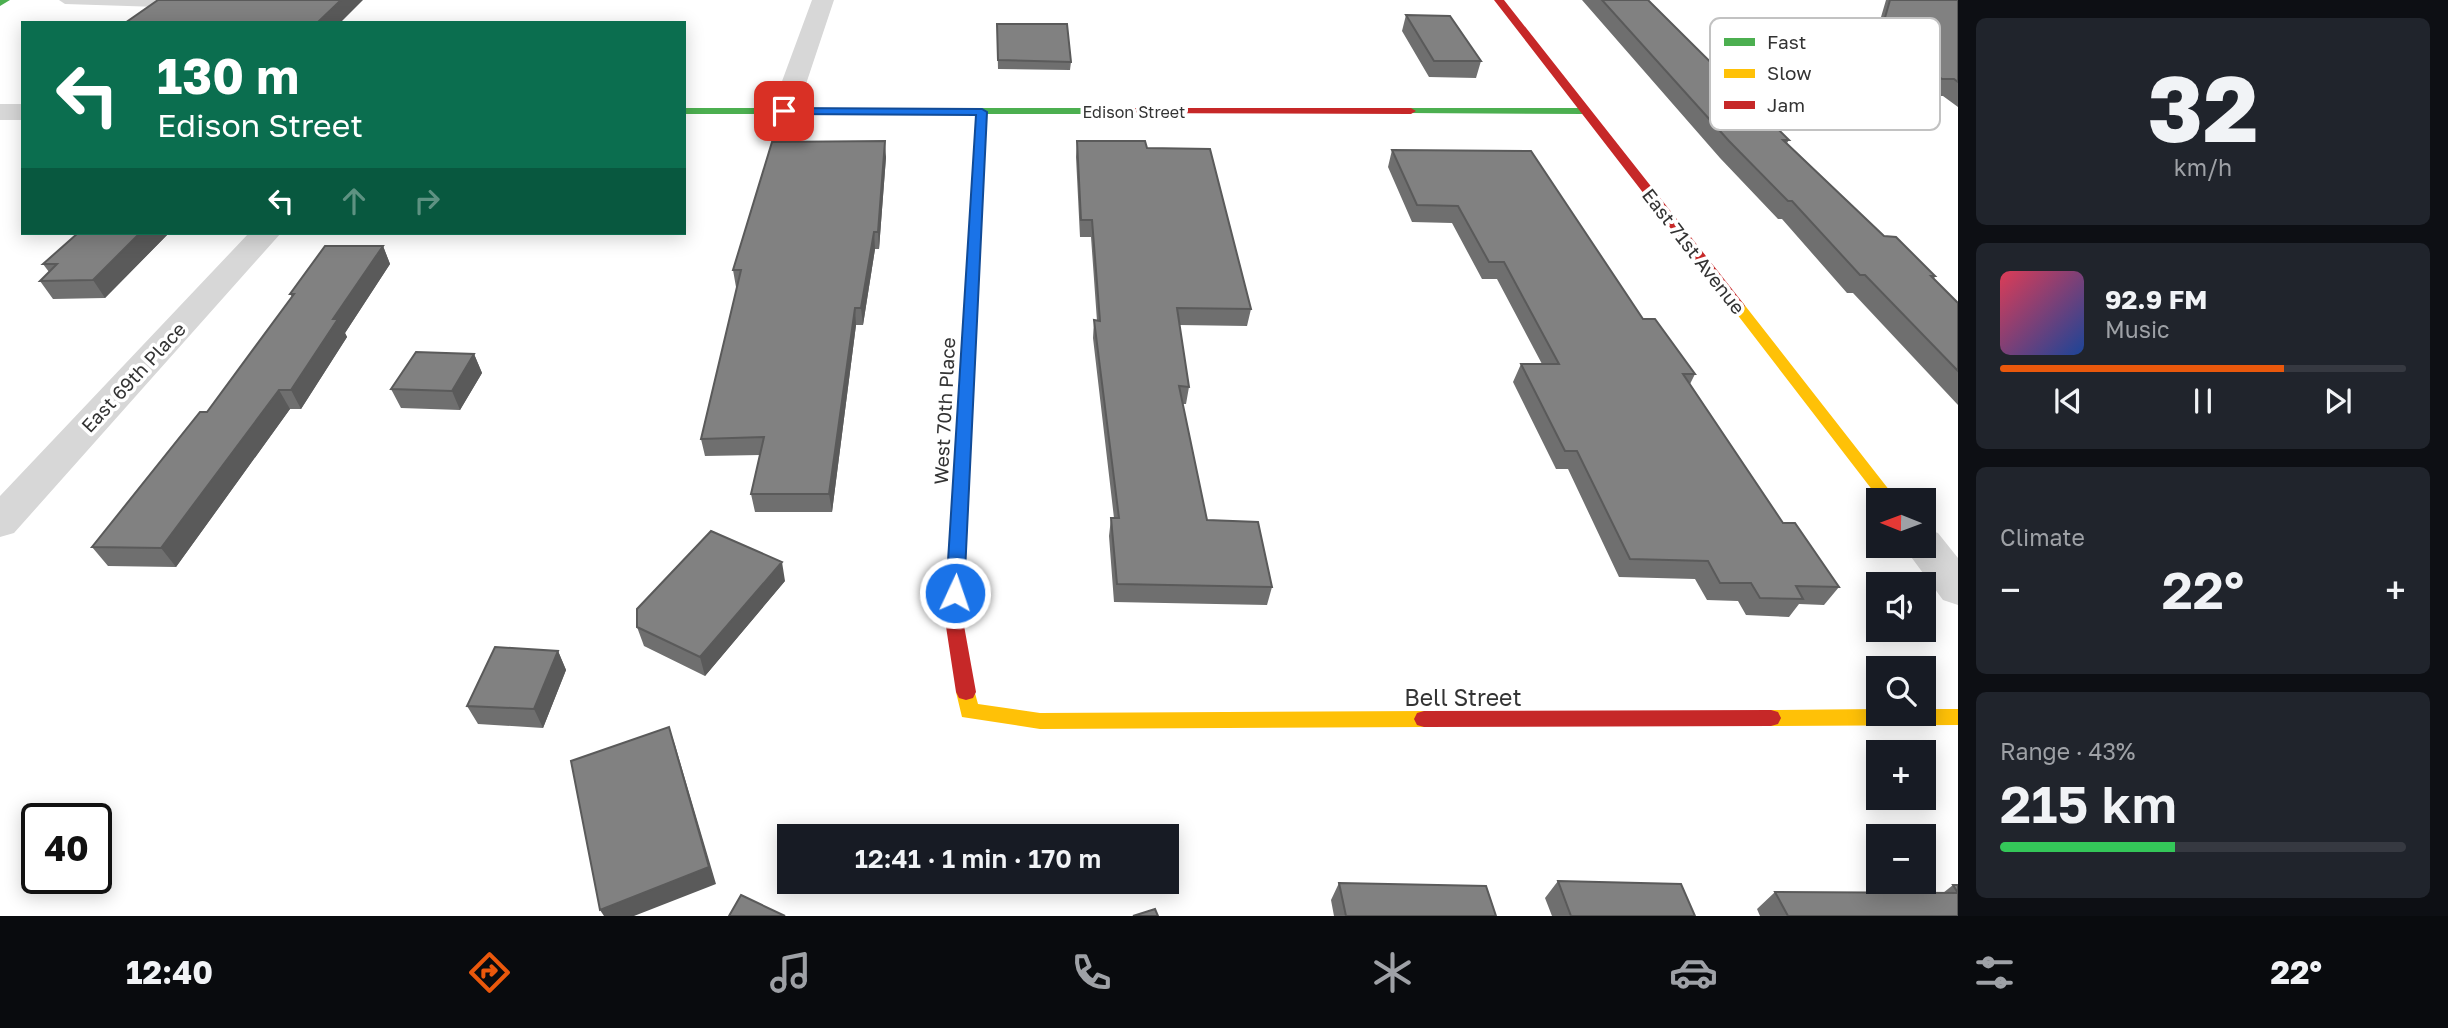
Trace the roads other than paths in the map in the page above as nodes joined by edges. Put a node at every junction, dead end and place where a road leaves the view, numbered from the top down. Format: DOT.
graph roads {
  1 [pos="5,0"];
  2 [pos="65,0"];
  3 [pos="823,0"];
  4 [pos="1499,0"];
  5 [pos="0,3"];
  6 [pos="159,3"];
  7 [pos="686,111"];
  8 [pos="784,111"];
  9 [pos="1584,111"];
  10 [pos="0,112"];
  11 [pos="21,112"];
  12 [pos="982,112"];
  13 [pos="264,235"];
  14 [pos="1880,488"];
  15 [pos="0,522"];
  16 [pos="1934,558"];
  17 [pos="1958,588"];
  18 [pos="969,711"];
  19 [pos="1958,717"];
  1 -- 5 [label="street"];
  2 -- 6 [label="lane"];
  3 -- 8 [label="street"];
  4 -- 9 [label="street, East 71st Avenue"];
  7 -- 8 [label="street, Edison Street"];
  8 -- 12 [label="street, Edison Street"];
  9 -- 12 [label="street, Edison Street"];
  9 -- 14 [label="street, East 71st Avenue"];
  10 -- 11 [label="street"];
  12 -- 18 [label="street, West 70th Place"];
  13 -- 15 [label="street, East 69th Place"];
  16 -- 17 [label="street"];
  18 -- 19 [label="street, Bell Street"];
}
